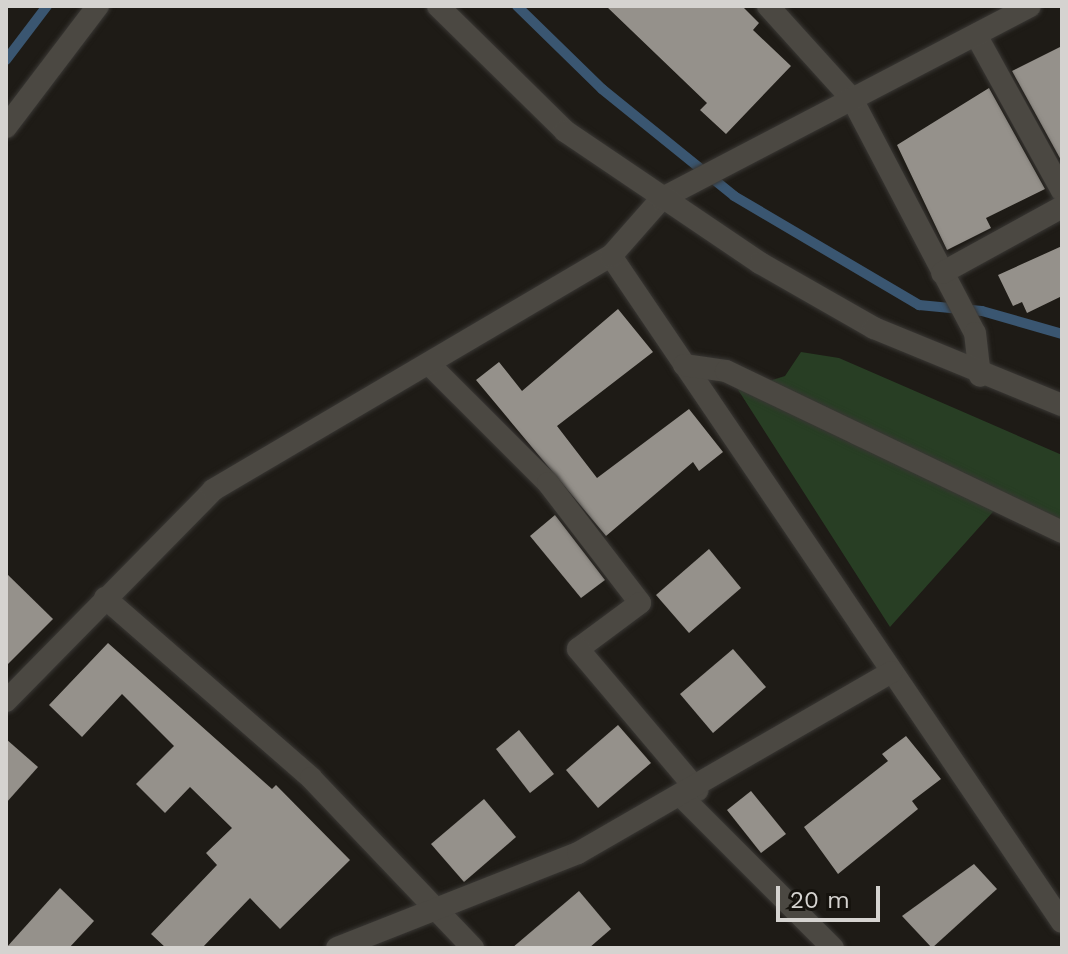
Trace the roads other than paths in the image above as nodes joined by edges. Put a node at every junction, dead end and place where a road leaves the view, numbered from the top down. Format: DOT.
graph roads {
  1 [pos="98,6"];
  2 [pos="438,6"];
  3 [pos="768,6"];
  4 [pos="1030,6"];
  5 [pos="976,35"];
  6 [pos="852,99"];
  7 [pos="6,127"];
  8 [pos="1062,191"];
  9 [pos="661,199"];
  10 [pos="1062,207"];
  11 [pos="611,256"];
  12 [pos="942,273"];
  13 [pos="429,364"];
  14 [pos="684,365"];
  15 [pos="980,376"];
  16 [pos="1062,405"];
  17 [pos="1062,532"];
  18 [pos="105,598"];
  19 [pos="892,672"];
  20 [pos="6,701"];
  21 [pos="690,794"];
  22 [pos="435,909"];
  23 [pos="1062,922"];
  24 [pos="337,948"];
  25 [pos="473,948"];
  26 [pos="833,948"];
  1 -- 7 [label="street"];
  2 -- 9 [label="street"];
  3 -- 6 [label="street"];
  4 -- 5 [label="street"];
  5 -- 6 [label="street"];
  5 -- 8 [label="street"];
  6 -- 9 [label="street"];
  6 -- 12 [label="street"];
  9 -- 11 [label="street"];
  9 -- 15 [label="street"];
  10 -- 12 [label="street"];
  11 -- 13 [label="street"];
  11 -- 14 [label="street"];
  12 -- 15 [label="street"];
  13 -- 18 [label="street"];
  13 -- 21 [label="street"];
  14 -- 17 [label="street"];
  14 -- 19 [label="street"];
  15 -- 16 [label="street"];
  18 -- 20 [label="street"];
  18 -- 22 [label="street"];
  19 -- 21 [label="street"];
  19 -- 23 [label="street"];
  21 -- 22 [label="street"];
  21 -- 26 [label="street"];
  22 -- 24 [label="street"];
  22 -- 25 [label="street"];
}
